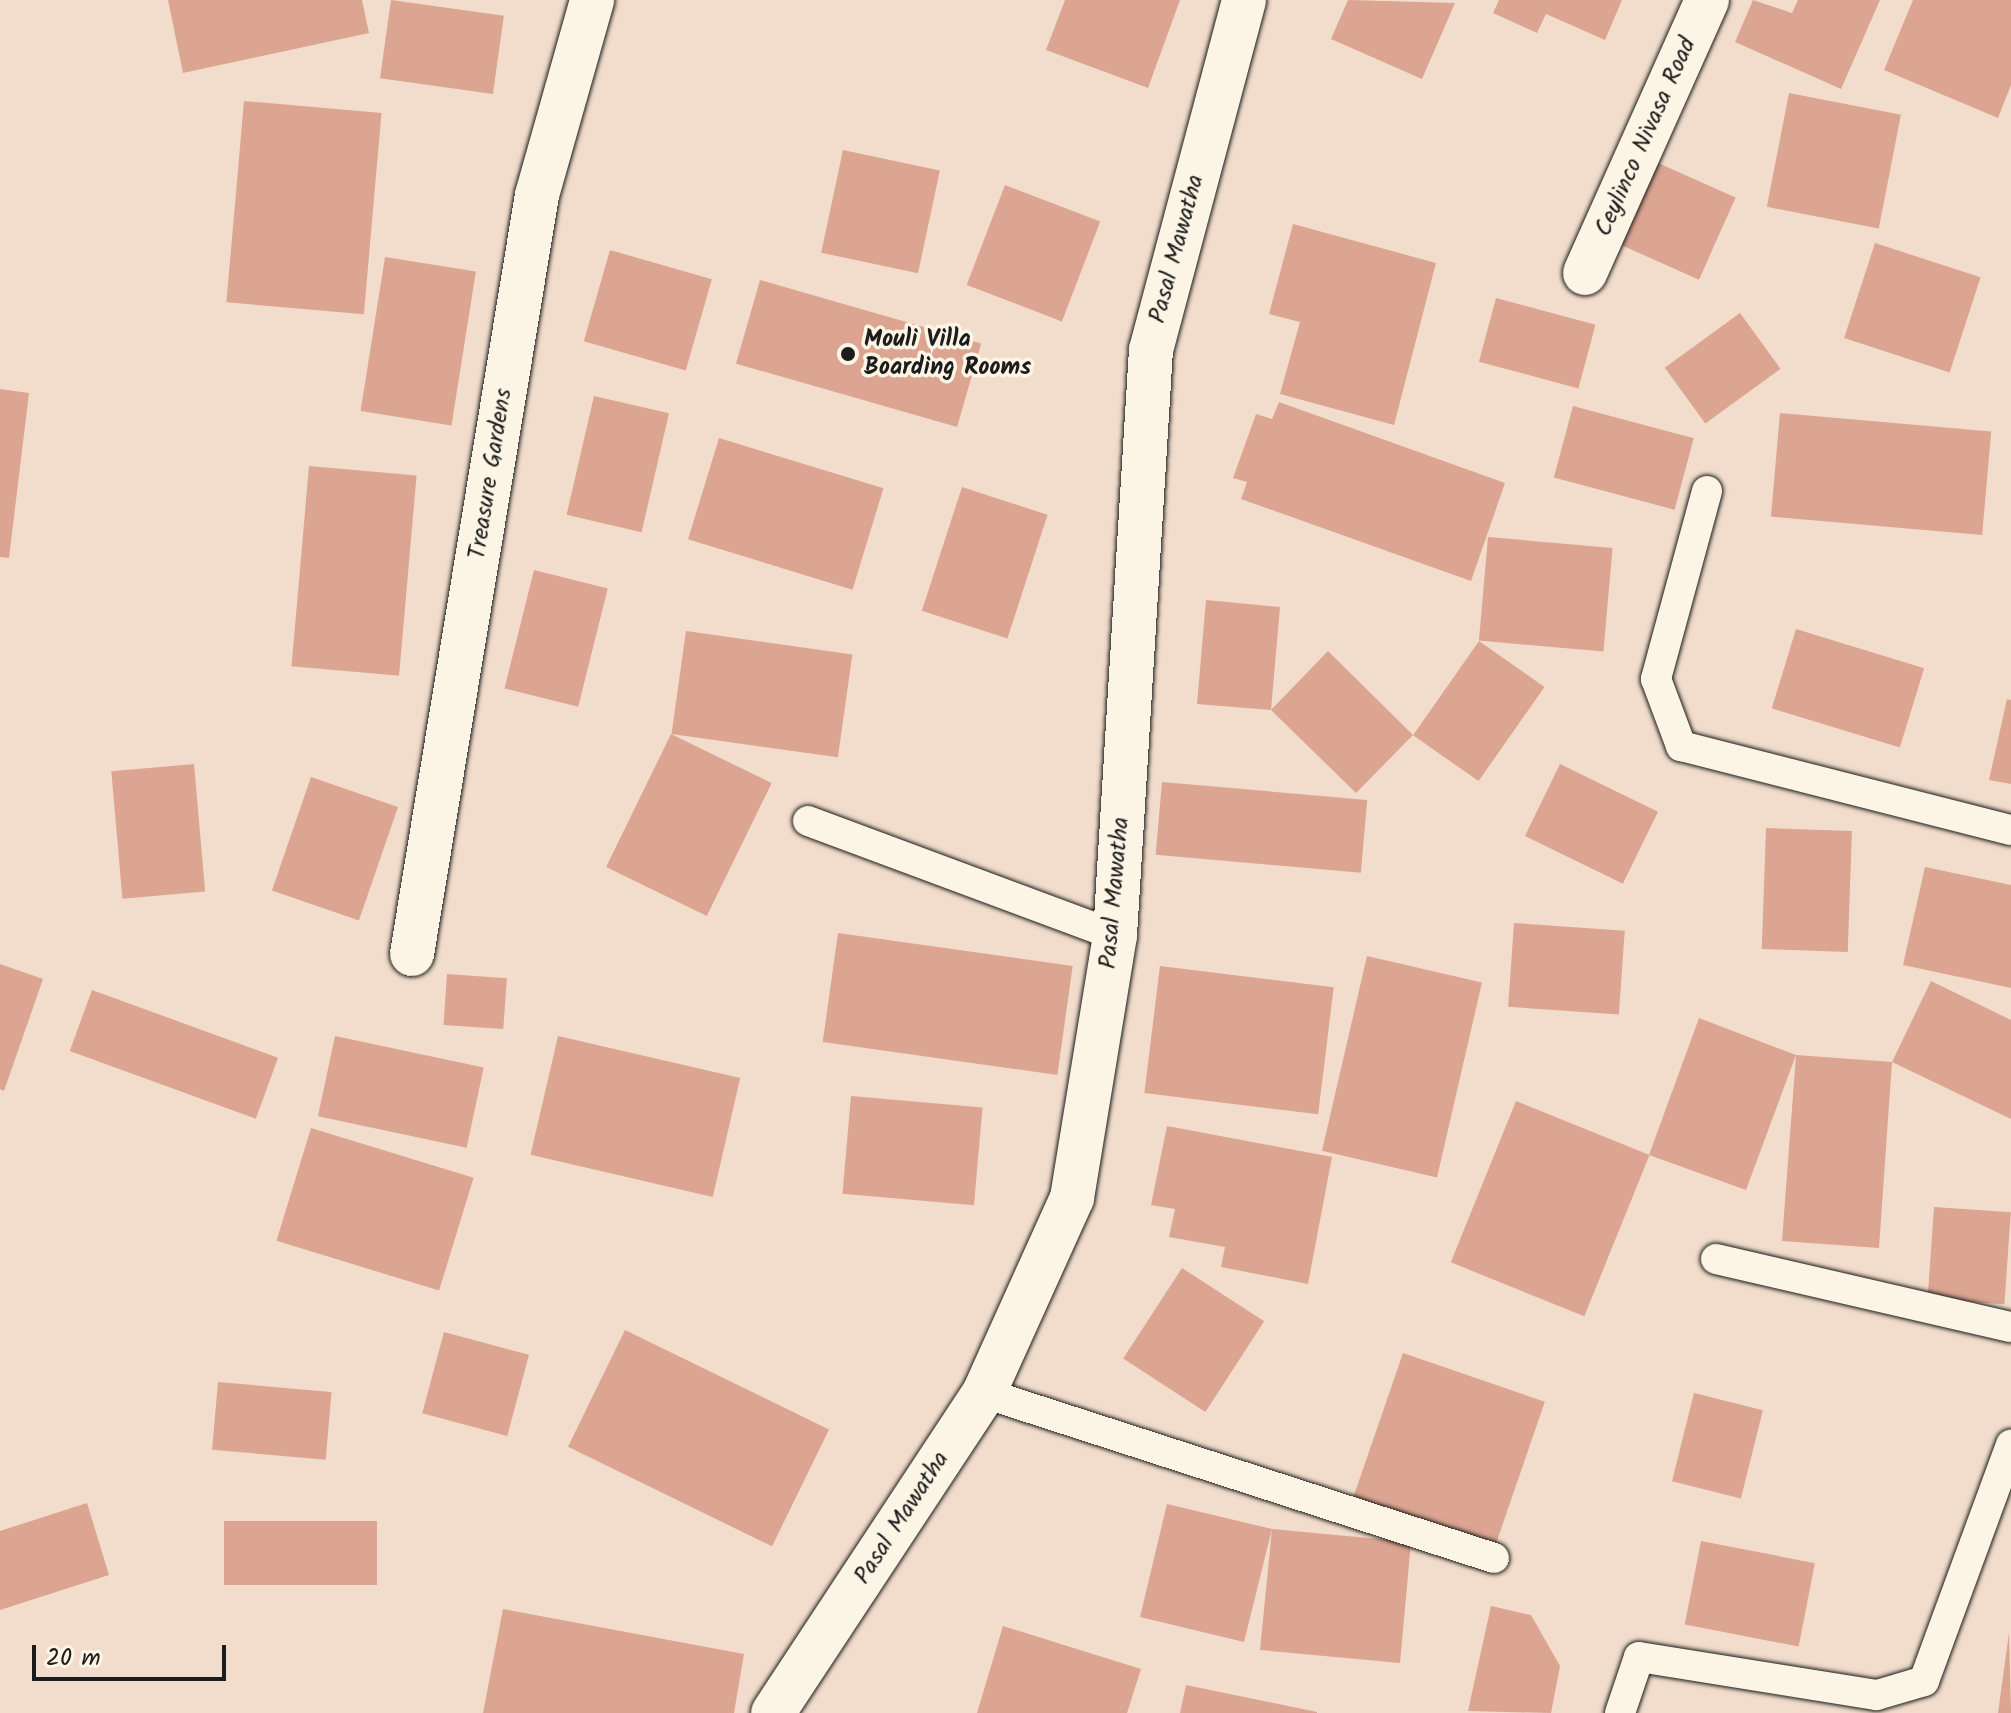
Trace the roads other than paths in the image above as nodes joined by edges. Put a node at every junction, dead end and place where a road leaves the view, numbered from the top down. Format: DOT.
graph roads {
  1 [pos="592,0"];
  2 [pos="1244,0"];
  3 [pos="1707,0"];
  4 [pos="1585,273"];
  5 [pos="1707,491"];
  6 [pos="808,821"];
  7 [pos="2011,830"];
  8 [pos="1115,935"];
  9 [pos="412,954"];
  10 [pos="1716,1259"];
  11 [pos="2011,1327"];
  12 [pos="984,1393"];
  13 [pos="2011,1444"];
  14 [pos="1494,1558"];
  15 [pos="773,1713"];
  16 [pos="1620,1713"];
  1 -- 9 [label="street, Treasure Gardens"];
  2 -- 8 [label="street, Pasal Mawatha"];
  3 -- 4 [label="street, Ceylinco Nivasa Road"];
  5 -- 7 [label="lane"];
  6 -- 8 [label="lane"];
  8 -- 12 [label="street, Pasal Mawatha"];
  10 -- 11 [label="lane"];
  12 -- 14 [label="lane"];
  12 -- 15 [label="street, Pasal Mawatha"];
  13 -- 16 [label="lane"];
}
